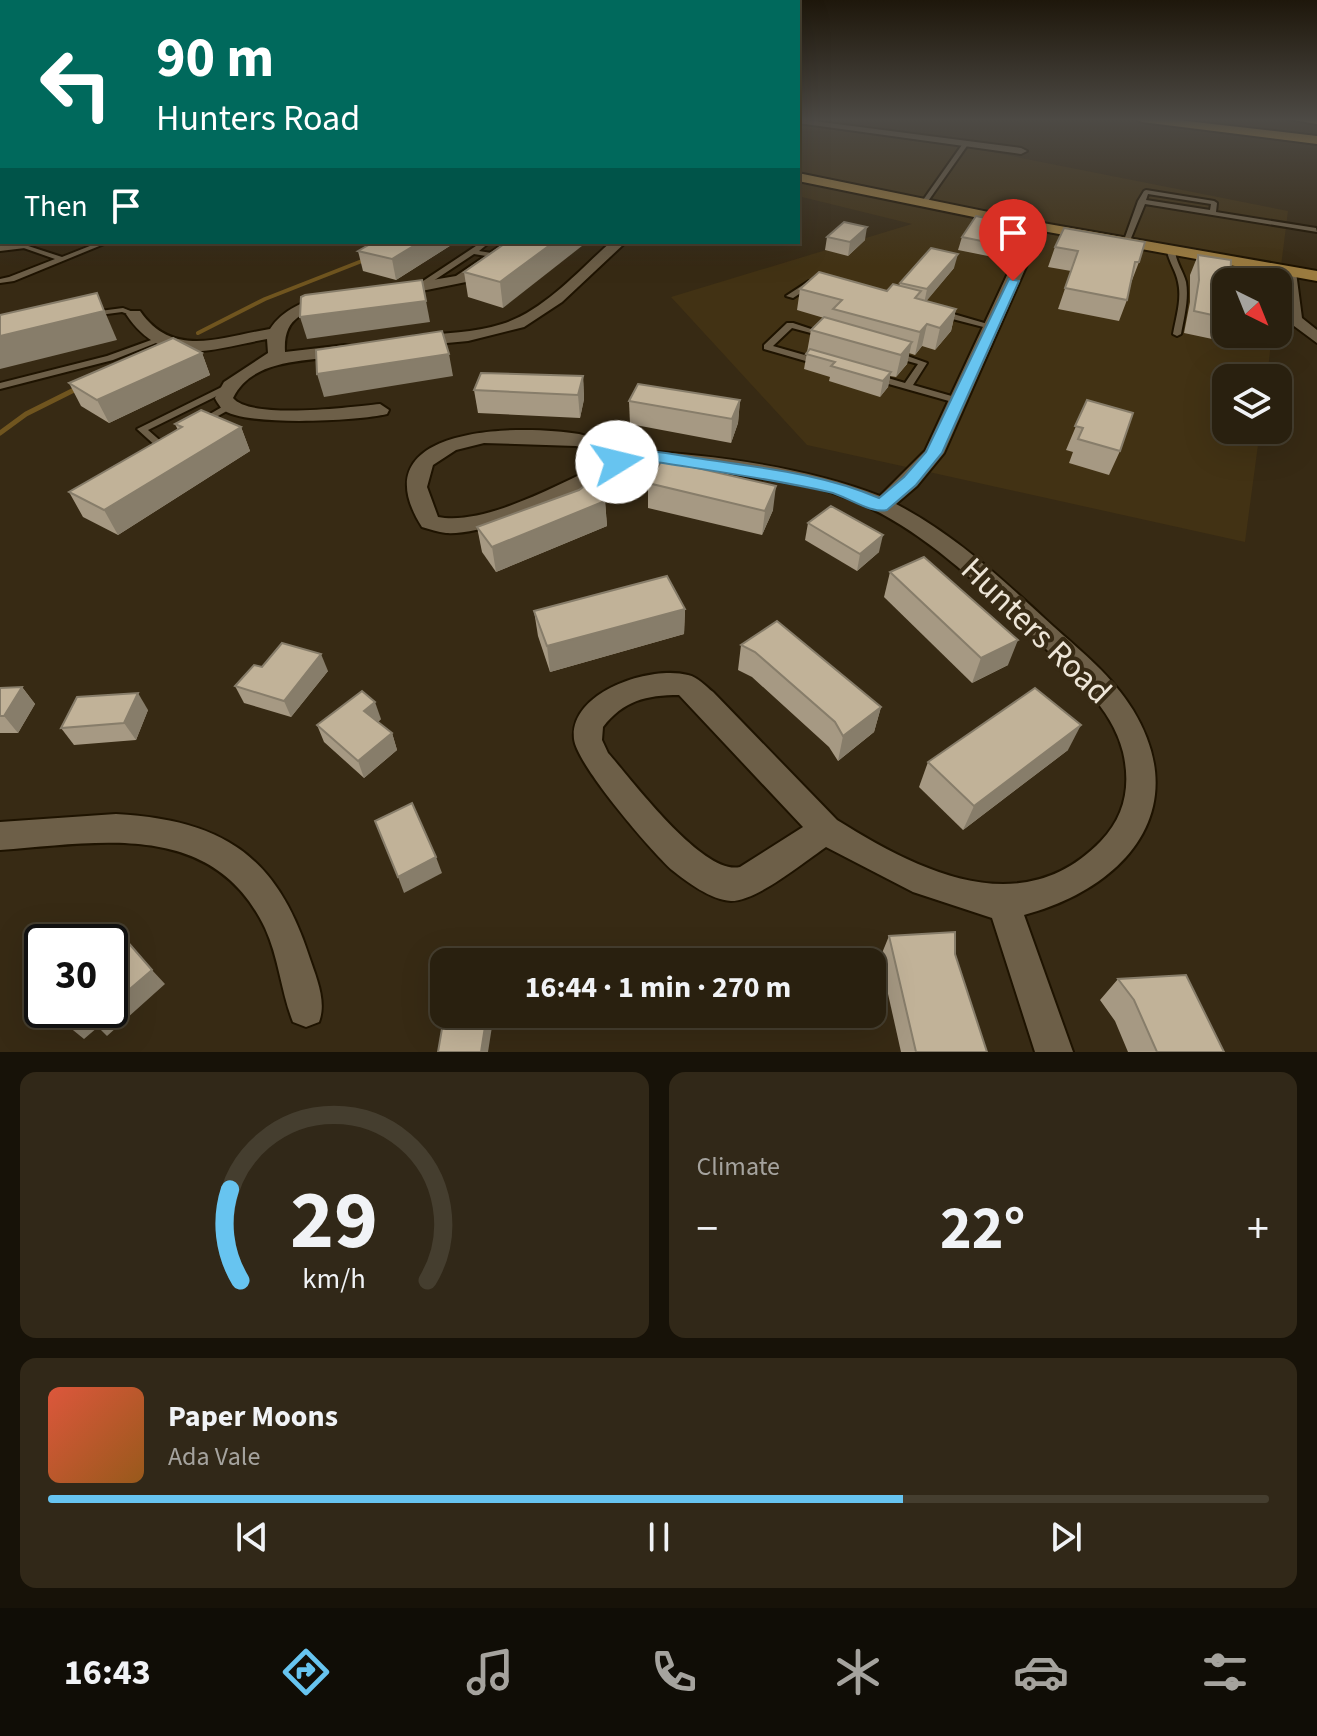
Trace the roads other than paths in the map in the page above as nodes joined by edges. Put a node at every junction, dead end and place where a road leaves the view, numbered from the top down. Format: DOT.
graph roads {
  1 [pos="948,168"];
  2 [pos="800,177"];
  3 [pos="924,203"];
  4 [pos="1037,226"];
  5 [pos="1316,230"];
  6 [pos="1126,243"];
  7 [pos="21,244"];
  8 [pos="101,244"];
  9 [pos="617,244"];
  10 [pos="0,247"];
  11 [pos="491,249"];
  12 [pos="1171,251"];
  13 [pos="473,252"];
  14 [pos="63,259"];
  15 [pos="1267,268"];
  16 [pos="1292,272"];
  17 [pos="1317,276"];
  18 [pos="0,281"];
  19 [pos="815,281"];
  20 [pos="417,288"];
  21 [pos="380,293"];
  22 [pos="790,296"];
  23 [pos="345,297"];
  24 [pos="1292,301"];
  25 [pos="925,309"];
  26 [pos="134,314"];
  27 [pos="83,317"];
  28 [pos="994,327"];
  29 [pos="276,333"];
  30 [pos="1177,334"];
  31 [pos="834,338"];
  32 [pos="1317,338"];
  33 [pos="157,341"];
  34 [pos="399,343"];
  35 [pos="367,347"];
  36 [pos="878,350"];
  37 [pos="272,359"];
  38 [pos="823,363"];
  39 [pos="865,375"];
  40 [pos="0,386"];
  41 [pos="230,386"];
  42 [pos="907,387"];
  43 [pos="959,401"];
  44 [pos="229,406"];
  45 [pos="380,410"];
  46 [pos="188,430"];
  47 [pos="174,438"];
  48 [pos="161,446"];
  49 [pos="149,453"];
  50 [pos="623,457"];
  51 [pos="881,506"];
  52 [pos="826,830"];
  53 [pos="0,836"];
  54 [pos="1003,902"];
  55 [pos="306,1009"];
  56 [pos="1054,1052"];
  1 -- 3 [label="lane"];
  2 -- 3 [label="main road"];
  3 -- 4 [label="main road"];
  4 -- 6 [label="main road"];
  4 -- 28 [label="street"];
  5 -- 6 [label="lane"];
  6 -- 12 [label="main road"];
  7 -- 10 [label="street"];
  7 -- 14 [label="lane"];
  8 -- 14 [label="lane"];
  9 -- 34 [label="street"];
  11 -- 13 [label="lane"];
  11 -- 13 [label="lane"];
  11 -- 20 [label="street"];
  12 -- 15 [label="main road"];
  12 -- 30 [label="lane"];
  13 -- 20 [label="lane"];
  14 -- 18 [label="lane"];
  16 -- 17 [label="main road"];
  19 -- 22 [label="lane"];
  20 -- 21 [label="street"];
  23 -- 29 [label="street"];
  24 -- 32 [label="street"];
  25 -- 28 [label="lane"];
  26 -- 27 [label="lane"];
  26 -- 33 [label="street"];
  28 -- 43 [label="street"];
  29 -- 33 [label="street"];
  29 -- 37 [label="street"];
  31 -- 38 [label="lane"];
  33 -- 40 [label="lane"];
  35 -- 37 [label="street"];
  36 -- 42 [label="lane"];
  37 -- 41 [label="street"];
  39 -- 42 [label="lane"];
  41 -- 44 [label="street"];
  41 -- 48 [label="lane"];
  42 -- 43 [label="lane"];
  43 -- 51 [label="street"];
  44 -- 45 [label="street"];
  44 -- 46 [label="lane"];
  47 -- 48 [label="lane"];
  48 -- 49 [label="lane"];
  50 -- 50 [label="street, Hunters Road"];
  50 -- 51 [label="street, Hunters Road"];
  51 -- 54 [label="street, Hunters Road"];
  52 -- 52 [label="street, Hunters Road"];
  52 -- 54 [label="street, Hunters Road"];
  53 -- 55 [label="street"];
  54 -- 56 [label="street"];
}
